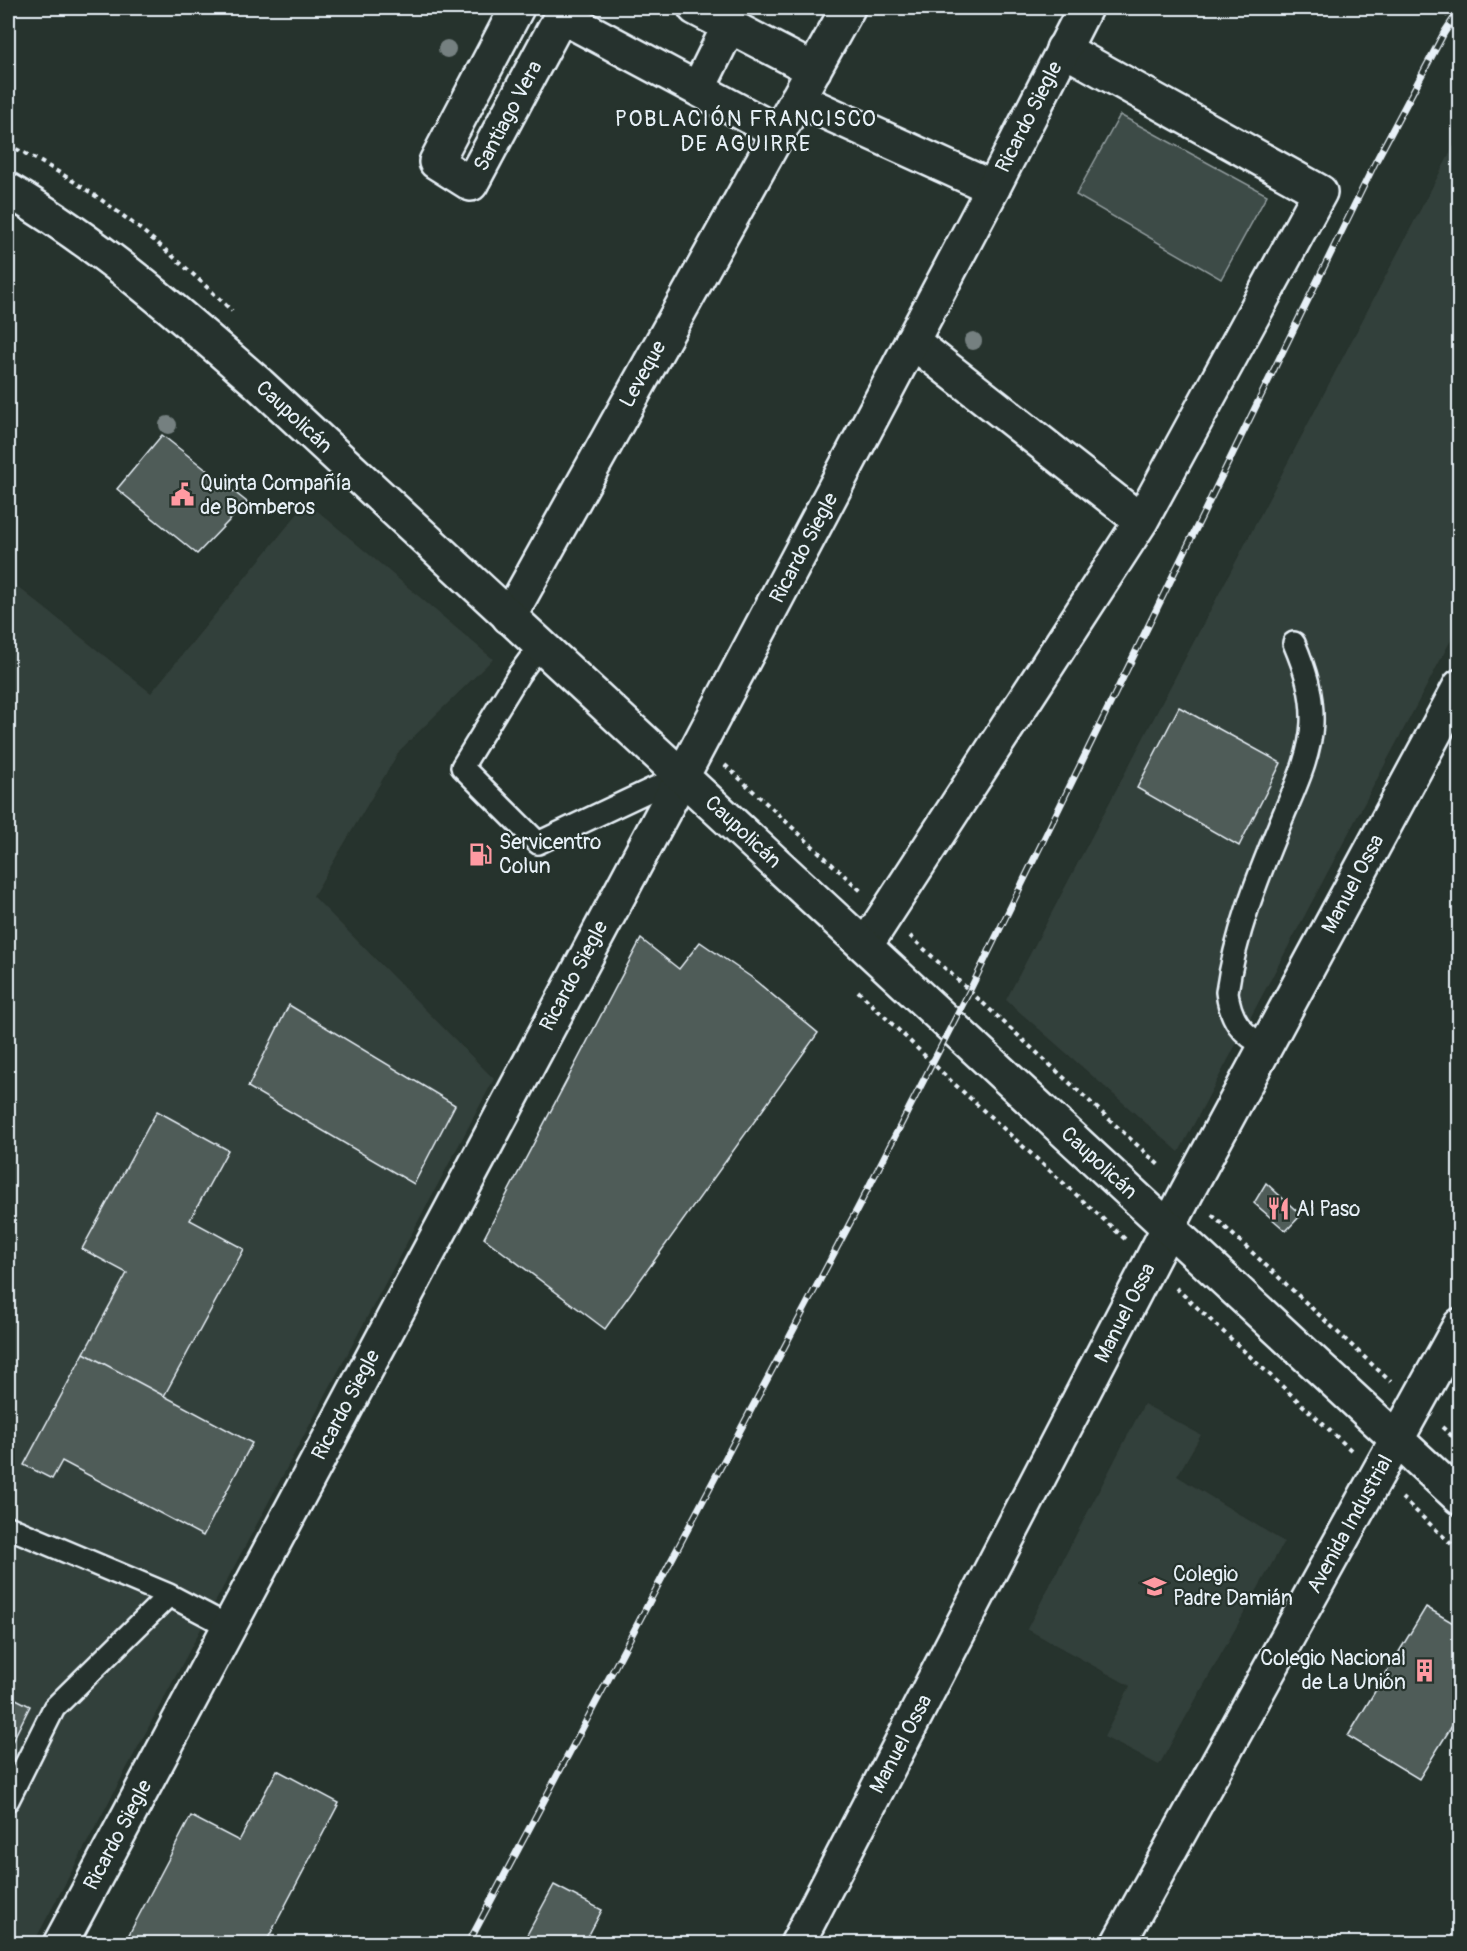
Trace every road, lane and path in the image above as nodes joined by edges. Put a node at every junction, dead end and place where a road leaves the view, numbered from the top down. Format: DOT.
graph roads {
  1 [pos="517,8"];
  2 [pos="695,8"];
  3 [pos="848,8"];
  4 [pos="1085,8"];
  5 [pos="1437,8"];
  6 [pos="1460,24"];
  7 [pos="729,26"];
  8 [pos="1063,49"];
  9 [pos="814,70"];
  10 [pos="698,89"];
  11 [pos="797,99"];
  12 [pos="778,132"];
  13 [pos="8,145"];
  14 [pos="993,188"];
  15 [pos="8,190"];
  16 [pos="231,310"];
  17 [pos="912,341"];
  18 [pos="1141,521"];
  19 [pos="509,617"];
  20 [pos="1294,643"];
  21 [pos="541,644"];
  22 [pos="1460,686"];
  23 [pos="682,775"];
  24 [pos="866,945"];
  25 [pos="849,982"];
  26 [pos="1266,1046"];
  27 [pos="1169,1227"];
  28 [pos="1151,1264"];
  29 [pos="1460,1325"];
  30 [pos="1460,1419"];
  31 [pos="1396,1441"];
  32 [pos="1445,1445"];
  33 [pos="1377,1475"];
  34 [pos="1460,1498"];
  35 [pos="8,1527"];
  36 [pos="1460,1552"];
  37 [pos="169,1595"];
  38 [pos="228,1626"];
  39 [pos="8,1800"];
  40 [pos="60,1944"];
  41 [pos="797,1944"];
  42 [pos="1118,1944"];
  1 -- 10 [label="street, Santiago Vera"];
  2 -- 7 [label="street"];
  3 -- 9 [label="street, Leveque"];
  4 -- 8 [label="street, Ricardo Siegle"];
  5 -- 6 [label="path"];
  7 -- 9 [label="street"];
  7 -- 10 [label="street"];
  8 -- 14 [label="street, Ricardo Siegle"];
  8 -- 18 [label="street"];
  9 -- 11 [label="street, Leveque"];
  10 -- 12 [label="street"];
  11 -- 12 [label="street, Leveque"];
  11 -- 14 [label="street"];
  12 -- 19 [label="street, Leveque"];
  13 -- 16 [label="path"];
  14 -- 17 [label="street, Ricardo Siegle"];
  15 -- 19 [label="street, Caupolicán"];
  17 -- 18 [label="street"];
  17 -- 23 [label="street, Ricardo Siegle"];
  18 -- 24 [label="street"];
  19 -- 21 [label="street, Caupolicán"];
  20 -- 26 [label="lane"];
  21 -- 23 [label="street, Caupolicán"];
  21 -- 23 [label="lane"];
  22 -- 26 [label="street, Manuel Ossa"];
  23 -- 24 [label="street, Caupolicán"];
  23 -- 38 [label="street, Ricardo Siegle"];
  24 -- 27 [label="street, Caupolicán"];
  25 -- 28 [label="path"];
  26 -- 27 [label="street, Manuel Ossa"];
  27 -- 28 [label="street, Manuel Ossa"];
  27 -- 31 [label="street, Caupolicán"];
  28 -- 33 [label="path"];
  28 -- 41 [label="street, Manuel Ossa"];
  29 -- 31 [label="street, Avenida Industrial"];
  30 -- 32 [label="path"];
  31 -- 33 [label="street, Avenida Industrial"];
  31 -- 34 [label="street, Caupolicán"];
  33 -- 36 [label="path"];
  33 -- 42 [label="street, Avenida Industrial"];
  35 -- 37 [label="lane"];
  37 -- 38 [label="lane"];
  37 -- 39 [label="lane"];
  38 -- 40 [label="street, Ricardo Siegle"];
}
